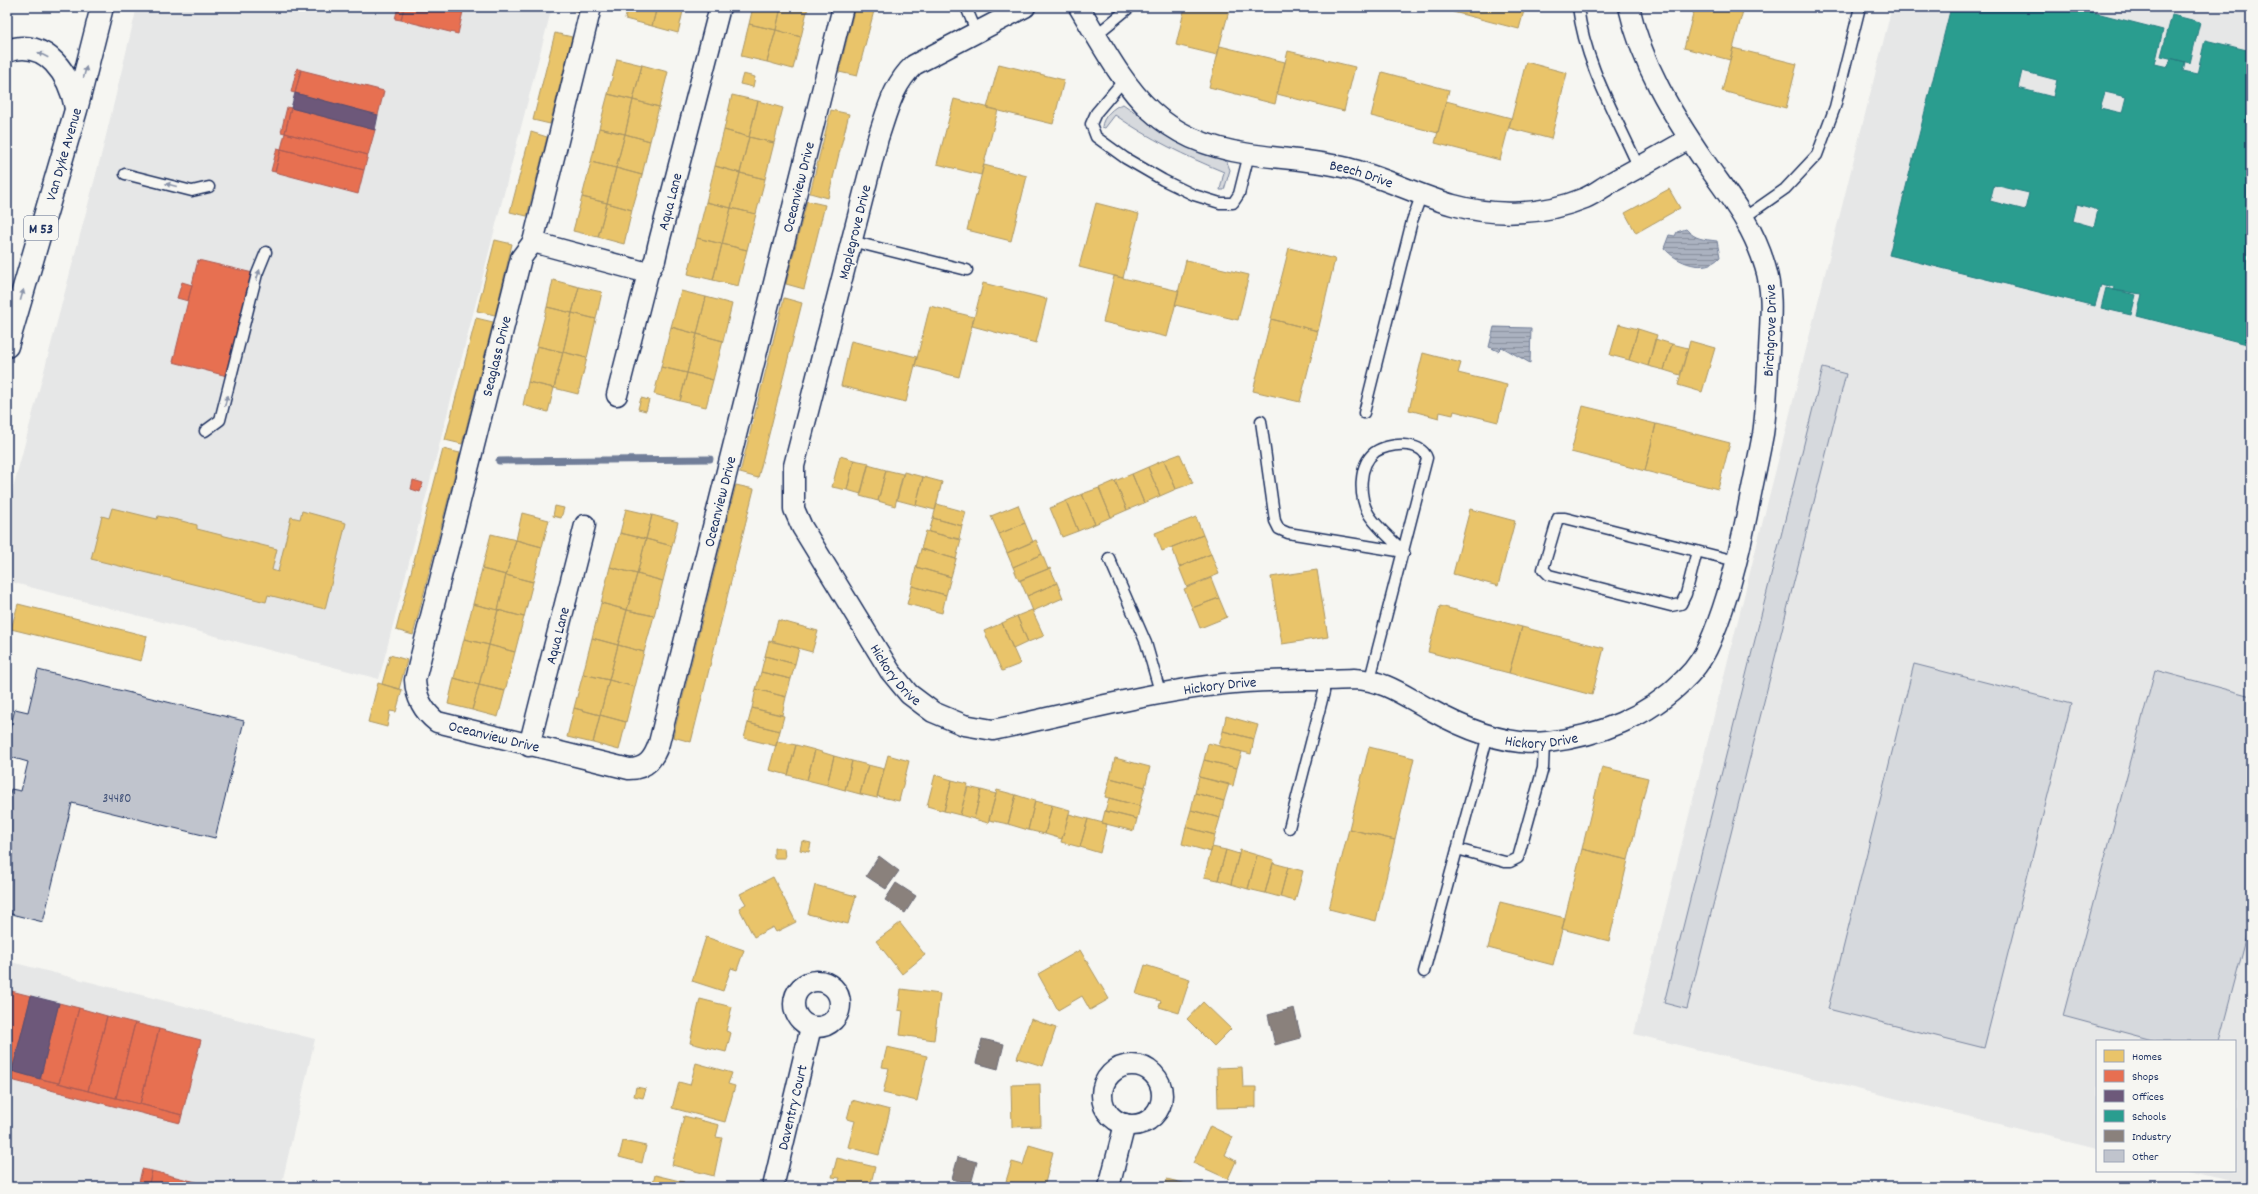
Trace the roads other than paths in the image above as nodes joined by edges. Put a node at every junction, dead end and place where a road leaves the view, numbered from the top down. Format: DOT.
graph roads {
  1 [pos="102,7"];
  2 [pos="591,7"];
  3 [pos="720,7"];
  4 [pos="843,7"];
  5 [pos="966,7"];
  6 [pos="1025,7"];
  7 [pos="1079,7"];
  8 [pos="1130,7"];
  9 [pos="1578,7"];
  10 [pos="1629,7"];
  11 [pos="1860,7"];
  12 [pos="977,33"];
  13 [pos="1096,35"];
  14 [pos="7,51"];
  15 [pos="1124,81"];
  16 [pos="76,110"];
  17 [pos="1689,139"];
  18 [pos="1248,154"];
  19 [pos="1639,168"];
  20 [pos="125,174"];
  21 [pos="209,187"];
  22 [pos="1421,196"];
  23 [pos="1745,217"];
  24 [pos="851,241"];
  25 [pos="533,242"];
  26 [pos="266,252"];
  27 [pos="967,270"];
  28 [pos="648,273"];
  29 [pos="7,346"];
  30 [pos="618,395"];
  31 [pos="1364,413"];
  32 [pos="1261,421"];
  33 [pos="205,431"];
  34 [pos="585,525"];
  35 [pos="802,527"];
  36 [pos="1697,551"];
  37 [pos="1404,552"];
  38 [pos="1109,558"];
  39 [pos="1736,561"];
  40 [pos="1702,658"];
  41 [pos="1370,679"];
  42 [pos="1324,680"];
  43 [pos="1161,695"];
  44 [pos="423,708"];
  45 [pos="1488,735"];
  46 [pos="1544,743"];
  47 [pos="529,746"];
  48 [pos="1289,828"];
  49 [pos="1457,849"];
  50 [pos="1424,972"];
  51 [pos="811,1027"];
  52 [pos="1125,1124"];
  53 [pos="773,1187"];
  54 [pos="1109,1187"];
  16 -- 1 [label="main road, Van Dyke Avenue / M 53, one-way"];
  2 -- 25 [label="street, Seaglass Drive"];
  3 -- 28 [label="street, Aqua Lane"];
  4 -- 47 [label="street, Oceanview Drive"];
  5 -- 12 [label="lane"];
  6 -- 12 [label="street, Maplegrove Drive"];
  7 -- 13 [label="street, Beech Drive"];
  8 -- 13 [label="lane"];
  9 -- 19 [label="lane"];
  10 -- 17 [label="street, Birchgrove Drive"];
  11 -- 23 [label="lane"];
  12 -- 24 [label="street, Maplegrove Drive"];
  13 -- 15 [label="street, Beech Drive"];
  16 -- 14 [label="main road, one-way"];
  15 -- 18 [label="street, Beech Drive"];
  15 -- 18 [label="lane"];
  29 -- 16 [label="main road, Van Dyke Avenue / M 53, one-way"];
  17 -- 19 [label="street, Beech Drive"];
  17 -- 23 [label="street, Birchgrove Drive"];
  18 -- 22 [label="street, Beech Drive"];
  19 -- 22 [label="street, Beech Drive"];
  21 -- 20 [label="lane, one-way"];
  22 -- 31 [label="lane"];
  23 -- 39 [label="street, Birchgrove Drive"];
  24 -- 27 [label="lane"];
  24 -- 35 [label="street, Maplegrove Drive"];
  25 -- 28 [label="street"];
  25 -- 44 [label="street, Seaglass Drive"];
  33 -- 26 [label="lane, one-way"];
  28 -- 30 [label="street, Aqua Lane"];
  32 -- 37 [label="lane"];
  34 -- 47 [label="street, Aqua Lane"];
  35 -- 43 [label="street, Hickory Drive"];
  36 -- 36 [label="lane"];
  36 -- 39 [label="lane"];
  37 -- 37 [label="lane"];
  37 -- 41 [label="lane"];
  38 -- 43 [label="lane"];
  39 -- 40 [label="street, Birchgrove Drive"];
  40 -- 46 [label="street, Hickory Drive"];
  41 -- 42 [label="street, Hickory Drive"];
  41 -- 45 [label="street, Hickory Drive"];
  42 -- 43 [label="street, Hickory Drive"];
  42 -- 48 [label="lane"];
  44 -- 47 [label="street, Oceanview Drive"];
  45 -- 46 [label="street, Hickory Drive"];
  45 -- 49 [label="lane"];
  46 -- 49 [label="lane"];
  49 -- 50 [label="lane"];
  51 -- 53 [label="street, Daventry Court"];
  52 -- 54 [label="street"];
}
